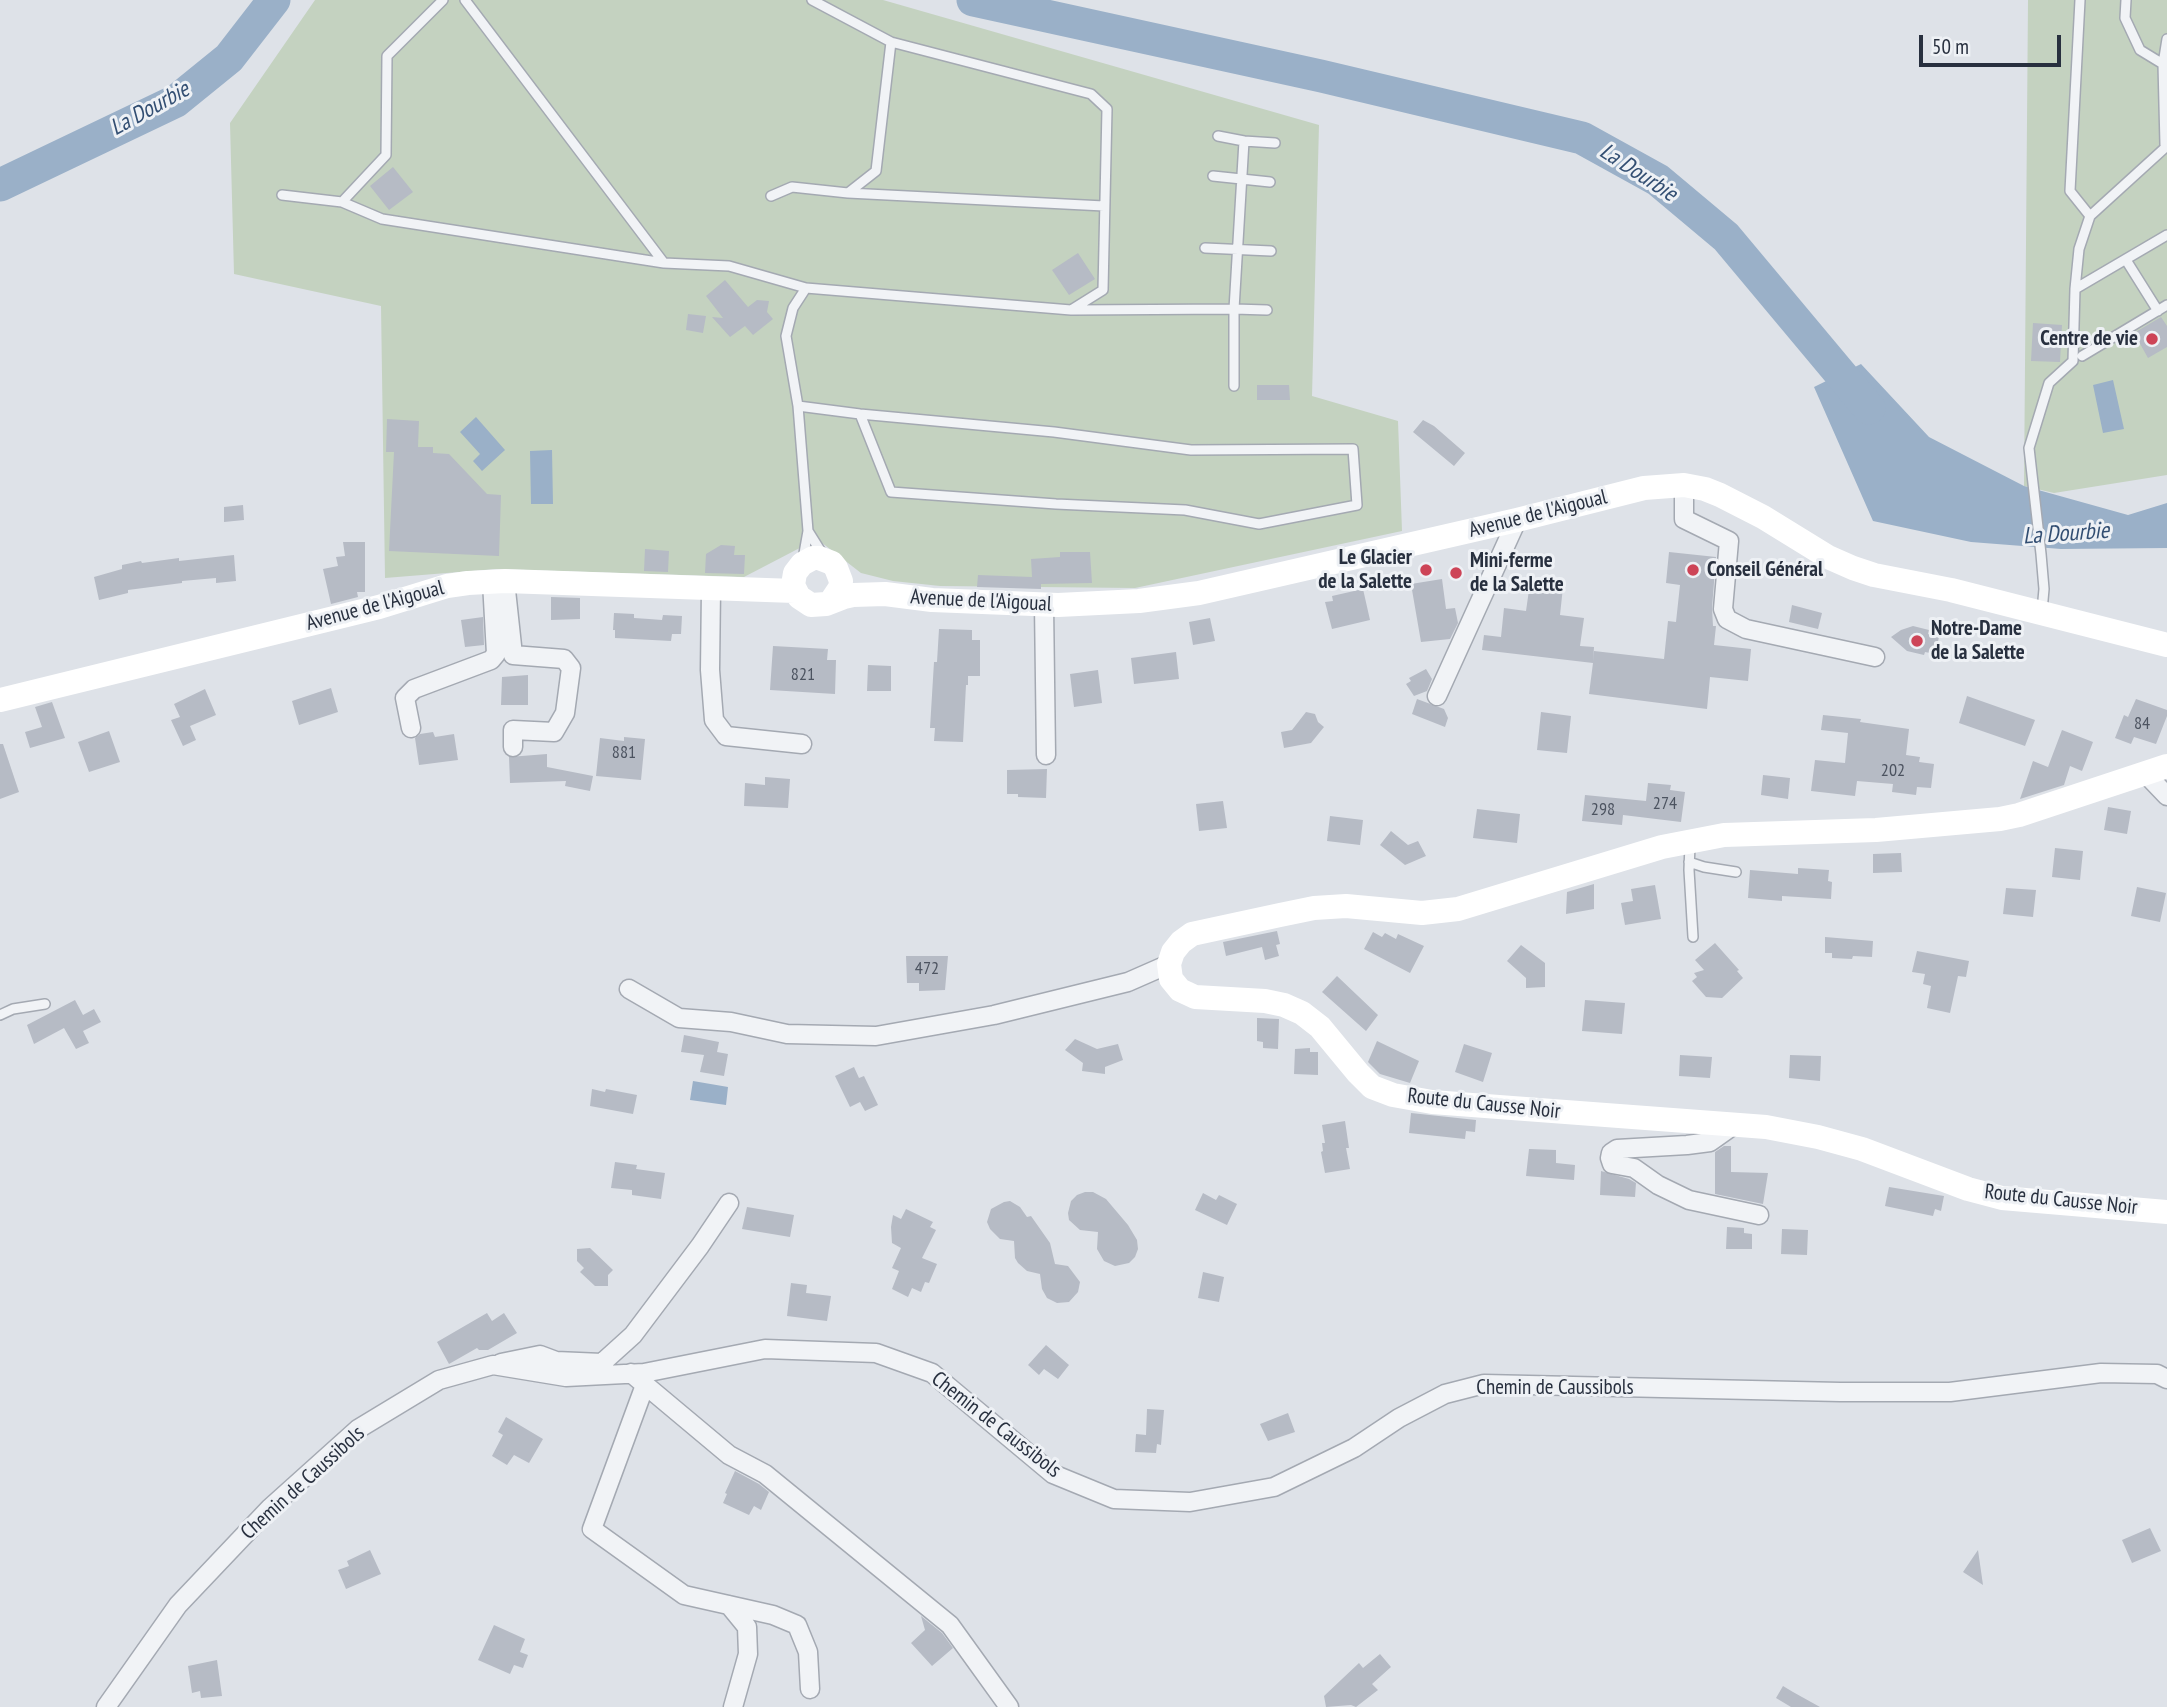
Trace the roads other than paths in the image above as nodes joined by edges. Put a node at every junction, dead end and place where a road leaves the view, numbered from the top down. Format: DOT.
graph roads {
  1 [pos="443,0"];
  2 [pos="465,0"];
  3 [pos="812,0"];
  4 [pos="2080,0"];
  5 [pos="2126,0"];
  6 [pos="2167,39"];
  7 [pos="891,42"];
  8 [pos="2163,64"];
  9 [pos="1218,136"];
  10 [pos="1244,141"];
  11 [pos="1275,143"];
  12 [pos="2166,145"];
  13 [pos="1213,176"];
  14 [pos="1242,179"];
  15 [pos="1270,182"];
  16 [pos="848,193"];
  17 [pos="282,195"];
  18 [pos="771,196"];
  19 [pos="342,202"];
  20 [pos="1104,206"];
  21 [pos="2090,215"];
  22 [pos="2167,235"];
  23 [pos="1205,248"];
  24 [pos="1238,250"];
  25 [pos="1270,251"];
  26 [pos="2126,260"];
  27 [pos="664,263"];
  28 [pos="806,288"];
  29 [pos="2075,289"];
  30 [pos="2167,305"];
  31 [pos="1234,309"];
  32 [pos="1071,310"];
  33 [pos="1267,310"];
  34 [pos="2158,311"];
  35 [pos="2082,356"];
  36 [pos="1234,386"];
  37 [pos="798,406"];
  38 [pos="860,414"];
  39 [pos="1684,485"];
  40 [pos="1517,520"];
  41 [pos="808,531"];
  42 [pos="811,572"];
  43 [pos="498,582"];
  44 [pos="711,589"];
  45 [pos="885,594"];
  46 [pos="832,600"];
  47 [pos="1044,605"];
  48 [pos="2042,613"];
  49 [pos="2167,645"];
  50 [pos="1875,657"];
  51 [pos="1437,695"];
  52 [pos="0,700"];
  53 [pos="411,728"];
  54 [pos="802,744"];
  55 [pos="513,747"];
  56 [pos="1046,755"];
  57 [pos="2156,769"];
  58 [pos="2167,796"];
  59 [pos="1690,851"];
  60 [pos="1736,872"];
  61 [pos="1693,937"];
  62 [pos="1168,964"];
  63 [pos="629,989"];
  64 [pos="45,1004"];
  65 [pos="0,1015"];
  66 [pos="1734,1125"];
  67 [pos="729,1203"];
  68 [pos="2167,1212"];
  69 [pos="1759,1215"];
  70 [pos="493,1365"];
  71 [pos="631,1373"];
  72 [pos="2167,1379"];
  73 [pos="645,1385"];
  74 [pos="729,1605"];
  75 [pos="810,1689"];
  76 [pos="106,1707"];
  77 [pos="733,1707"];
  78 [pos="1009,1707"];
  1 -- 19 [label="lane"];
  2 -- 27 [label="lane"];
  3 -- 7 [label="lane"];
  4 -- 21 [label="lane"];
  5 -- 8 [label="lane"];
  6 -- 8 [label="lane"];
  7 -- 16 [label="lane"];
  7 -- 20 [label="lane"];
  8 -- 12 [label="lane"];
  9 -- 10 [label="lane"];
  10 -- 11 [label="lane"];
  10 -- 14 [label="lane"];
  12 -- 21 [label="lane"];
  13 -- 14 [label="lane"];
  14 -- 15 [label="lane"];
  14 -- 24 [label="lane"];
  16 -- 18 [label="lane"];
  16 -- 20 [label="lane"];
  17 -- 19 [label="lane"];
  19 -- 27 [label="lane"];
  20 -- 32 [label="lane"];
  21 -- 29 [label="lane"];
  22 -- 26 [label="lane"];
  23 -- 24 [label="lane"];
  24 -- 25 [label="lane"];
  24 -- 31 [label="lane"];
  26 -- 29 [label="lane"];
  26 -- 34 [label="lane"];
  27 -- 28 [label="lane"];
  28 -- 32 [label="lane"];
  28 -- 37 [label="lane"];
  29 -- 48 [label="lane"];
  30 -- 34 [label="lane"];
  31 -- 32 [label="lane"];
  31 -- 33 [label="lane"];
  31 -- 36 [label="lane"];
  34 -- 35 [label="lane"];
  37 -- 38 [label="lane"];
  37 -- 41 [label="lane"];
  38 -- 38 [label="lane"];
  39 -- 40 [label="main road, Avenue de l'Aigoual"];
  39 -- 48 [label="main road, Avenue de l'Aigoual"];
  39 -- 50 [label="street"];
  40 -- 47 [label="main road, Avenue de l'Aigoual"];
  40 -- 51 [label="street"];
  41 -- 42 [label="lane"];
  41 -- 42 [label="lane"];
  42 -- 44 [label="main road, Avenue de l'Aigoual"];
  42 -- 45 [label="main road, Avenue de l'Aigoual"];
  42 -- 46 [label="main road"];
  42 -- 46 [label="main road, Avenue de l'Aigoual"];
  43 -- 44 [label="main road, Avenue de l'Aigoual"];
  43 -- 52 [label="main road, Avenue de l'Aigoual"];
  43 -- 53 [label="street"];
  43 -- 55 [label="street"];
  44 -- 54 [label="street"];
  45 -- 46 [label="main road, Avenue de l'Aigoual"];
  45 -- 47 [label="main road, Avenue de l'Aigoual"];
  47 -- 56 [label="street"];
  48 -- 49 [label="main road, Avenue de l'Aigoual"];
  57 -- 58 [label="street"];
  57 -- 59 [label="main road"];
  59 -- 60 [label="lane"];
  59 -- 61 [label="lane"];
  59 -- 62 [label="main road"];
  62 -- 63 [label="street"];
  62 -- 66 [label="main road, Route du Causse Noir"];
  64 -- 65 [label="lane"];
  66 -- 68 [label="main road, Route du Causse Noir"];
  66 -- 69 [label="street"];
  67 -- 70 [label="street"];
  70 -- 71 [label="street, Chemin de Caussibols"];
  70 -- 76 [label="street, Chemin de Caussibols"];
  71 -- 72 [label="street, Chemin de Caussibols"];
  71 -- 73 [label="street"];
  73 -- 74 [label="street"];
  73 -- 78 [label="street"];
  74 -- 75 [label="street"];
  74 -- 77 [label="street"];
}
